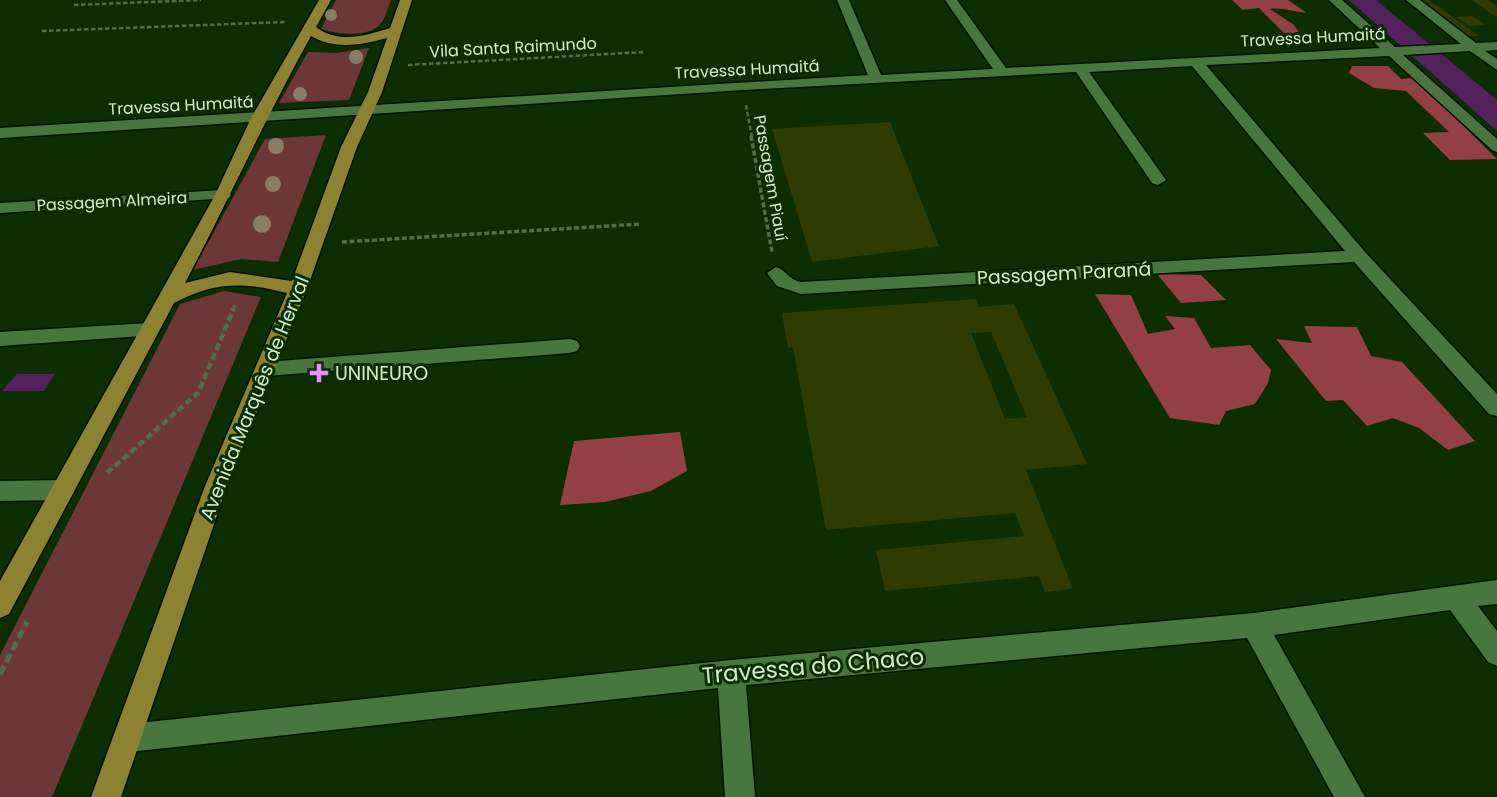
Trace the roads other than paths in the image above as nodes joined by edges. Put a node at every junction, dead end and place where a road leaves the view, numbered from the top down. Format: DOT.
graph roads {
  1 [pos="325,0"];
  2 [pos="406,0"];
  3 [pos="842,0"];
  4 [pos="951,0"];
  5 [pos="1335,0"];
  6 [pos="1412,0"];
  7 [pos="312,25"];
  8 [pos="394,31"];
  9 [pos="1497,46"];
  10 [pos="1474,47"];
  11 [pos="1390,50"];
  12 [pos="1195,61"];
  13 [pos="1497,66"];
  14 [pos="1079,67"];
  15 [pos="1001,71"];
  16 [pos="876,79"];
  17 [pos="366,111"];
  18 [pos="258,118"];
  19 [pos="0,133"];
  20 [pos="1497,147"];
  21 [pos="1158,180"];
  22 [pos="223,195"];
  23 [pos="0,208"];
  24 [pos="1359,256"];
  25 [pos="776,273"];
  26 [pos="298,289"];
  27 [pos="165,300"];
  28 [pos="149,330"];
  29 [pos="0,339"];
  30 [pos="569,346"];
  31 [pos="265,369"];
  32 [pos="1497,408"];
  33 [pos="63,490"];
  34 [pos="0,491"];
  35 [pos="1497,592"];
  36 [pos="1455,596"];
  37 [pos="0,606"];
  38 [pos="1254,625"];
  39 [pos="1497,653"];
  40 [pos="731,673"];
  41 [pos="129,738"];
  42 [pos="106,797"];
  43 [pos="740,797"];
  44 [pos="1350,797"];
  1 -- 7 [label="main road"];
  2 -- 8 [label="main road, Avenida Marquês de Herval"];
  3 -- 16 [label="street"];
  4 -- 15 [label="street"];
  5 -- 11 [label="street"];
  6 -- 10 [label="street"];
  7 -- 8 [label="main road"];
  7 -- 18 [label="main road"];
  8 -- 17 [label="main road, Avenida Marquês de Herval"];
  9 -- 10 [label="street, Travessa Humaitá"];
  10 -- 11 [label="street, Travessa Humaitá"];
  10 -- 13 [label="street"];
  11 -- 12 [label="street, Travessa Humaitá"];
  11 -- 20 [label="street"];
  12 -- 14 [label="street, Travessa Humaitá"];
  12 -- 24 [label="street"];
  14 -- 15 [label="street, Travessa Humaitá"];
  14 -- 21 [label="street"];
  15 -- 16 [label="street, Travessa Humaitá"];
  16 -- 17 [label="street, Travessa Humaitá"];
  17 -- 18 [label="street, Travessa Humaitá"];
  17 -- 26 [label="main road, Avenida Marquês de Herval"];
  18 -- 19 [label="street, Travessa Humaitá"];
  18 -- 22 [label="main road"];
  22 -- 23 [label="street, Passagem Almeira"];
  22 -- 27 [label="main road"];
  24 -- 25 [label="street, Passagem Paraná"];
  24 -- 32 [label="street"];
  26 -- 27 [label="main road"];
  26 -- 31 [label="main road, Avenida Marquês de Herval"];
  27 -- 28 [label="main road"];
  28 -- 29 [label="street"];
  28 -- 33 [label="main road"];
  30 -- 31 [label="street"];
  31 -- 41 [label="main road, Avenida Marquês de Herval"];
  33 -- 34 [label="street"];
  33 -- 37 [label="main road"];
  35 -- 36 [label="street, Travessa do Chaco"];
  36 -- 38 [label="street, Travessa do Chaco"];
  36 -- 39 [label="street"];
  38 -- 40 [label="street, Travessa do Chaco"];
  38 -- 44 [label="street"];
  40 -- 41 [label="street, Travessa do Chaco"];
  40 -- 43 [label="street"];
  41 -- 42 [label="main road, Avenida Marquês de Herval"];
}
